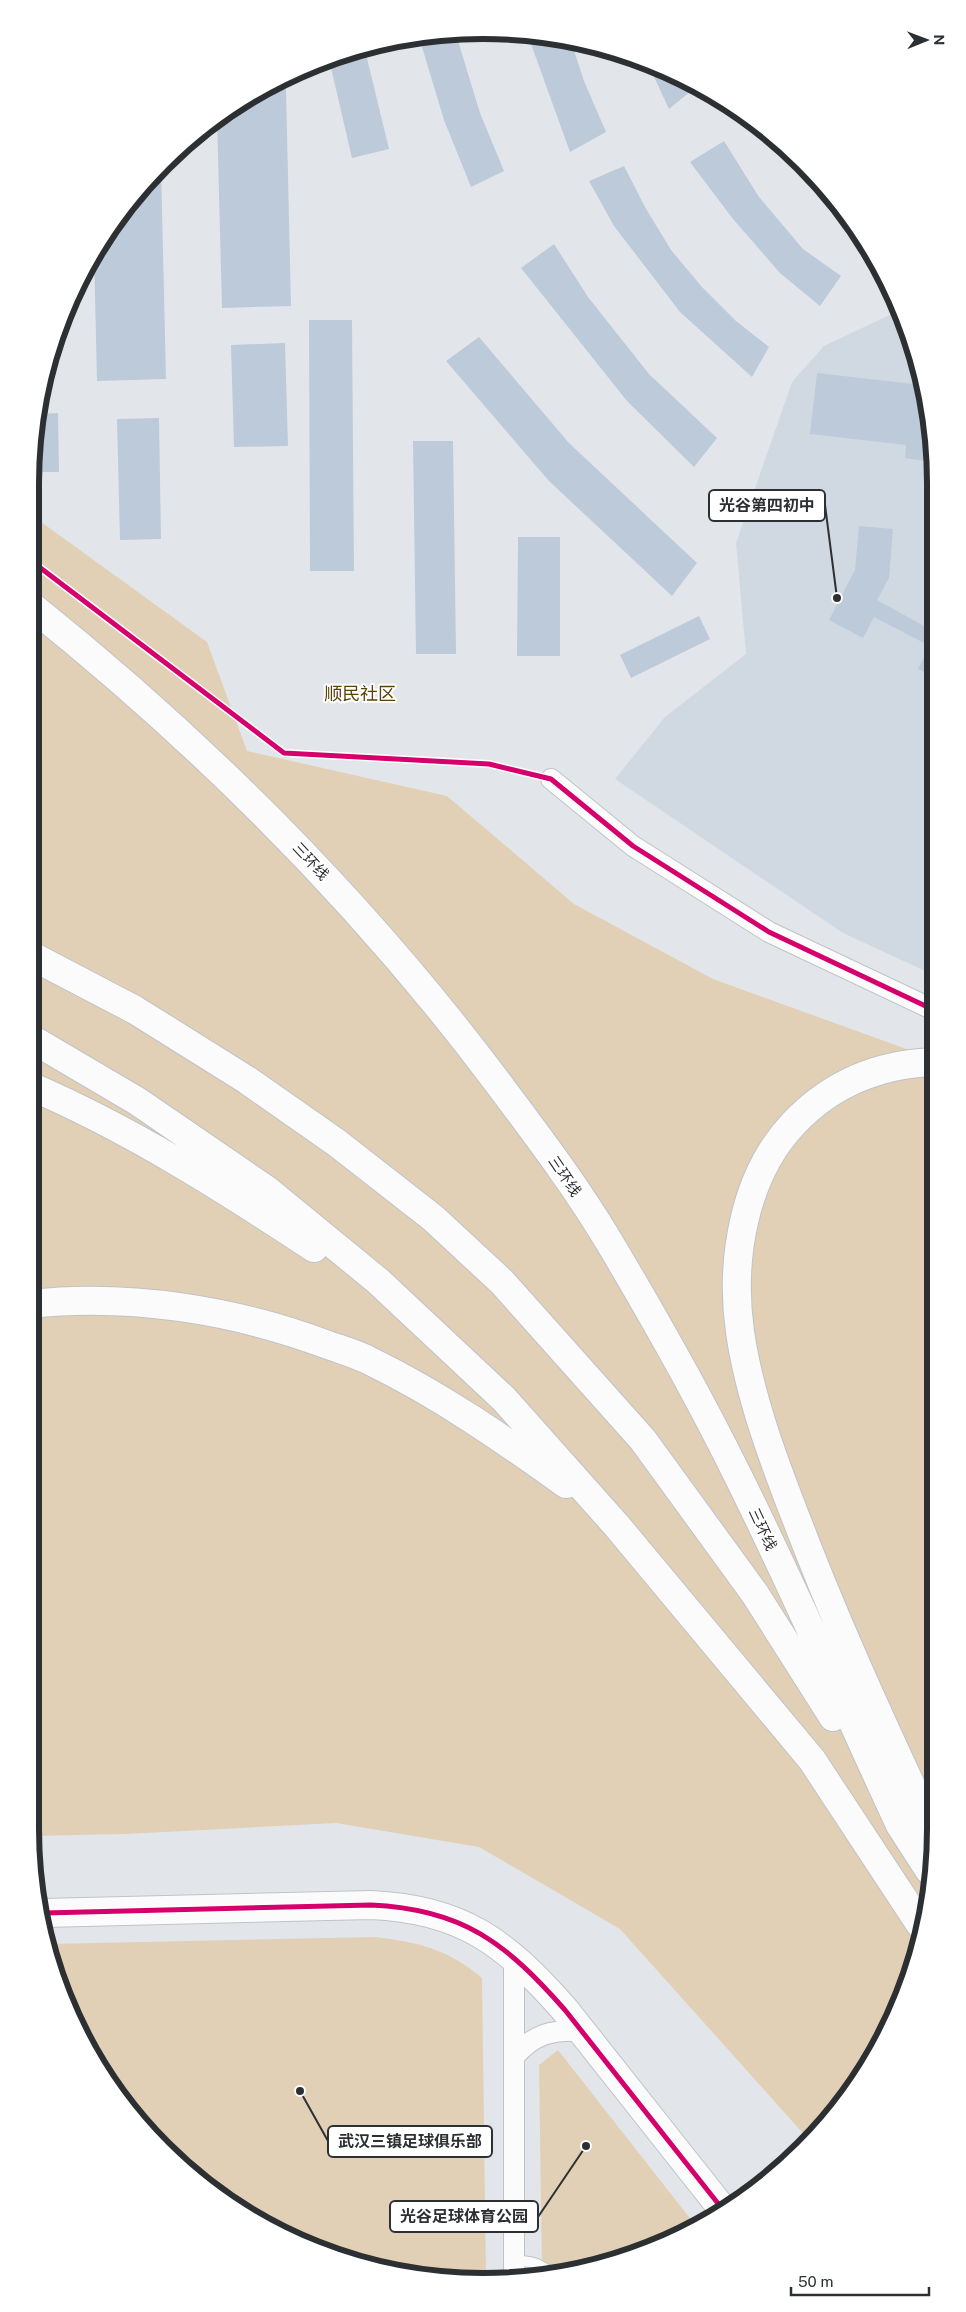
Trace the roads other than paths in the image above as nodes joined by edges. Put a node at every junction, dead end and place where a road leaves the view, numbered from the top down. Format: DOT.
graph roads {
  1 [pos="39,612"];
  2 [pos="551,779"];
  3 [pos="39,960"];
  4 [pos="39,975"];
  5 [pos="927,1007"];
  6 [pos="135,1010"];
  7 [pos="39,1043"];
  8 [pos="927,1062"];
  9 [pos="39,1090"];
  10 [pos="103,1301"];
  11 [pos="39,1304"];
  12 [pos="39,1318"];
  13 [pos="439,1337"];
  14 [pos="617,1526"];
  15 [pos="927,1820"];
  16 [pos="900,1825"];
  17 [pos="925,1864"];
  18 [pos="46,1912"];
  19 [pos="918,1921"];
  20 [pos="514,1956"];
  21 [pos="582,2032"];
  22 [pos="514,2057"];
  23 [pos="719,2205"];
  24 [pos="514,2268"];
  25 [pos="545,2268"];
  1 -- 16 [label="main road, 三环线"];
  2 -- 5 [label="street"];
  3 -- 6 [label="main road"];
  4 -- 6 [label="main road"];
  6 -- 16 [label="main road"];
  7 -- 13 [label="main road"];
  8 -- 15 [label="main road"];
  9 -- 13 [label="main road"];
  10 -- 11 [label="main road"];
  10 -- 12 [label="main road"];
  10 -- 14 [label="main road"];
  13 -- 14 [label="main road"];
  14 -- 19 [label="main road"];
  16 -- 17 [label="main road, 三环线"];
  18 -- 20 [label="main road"];
  20 -- 21 [label="main road"];
  20 -- 22 [label="street"];
  21 -- 22 [label="street"];
  21 -- 23 [label="main road"];
  22 -- 24 [label="street"];
  24 -- 25 [label="lane"];
}
